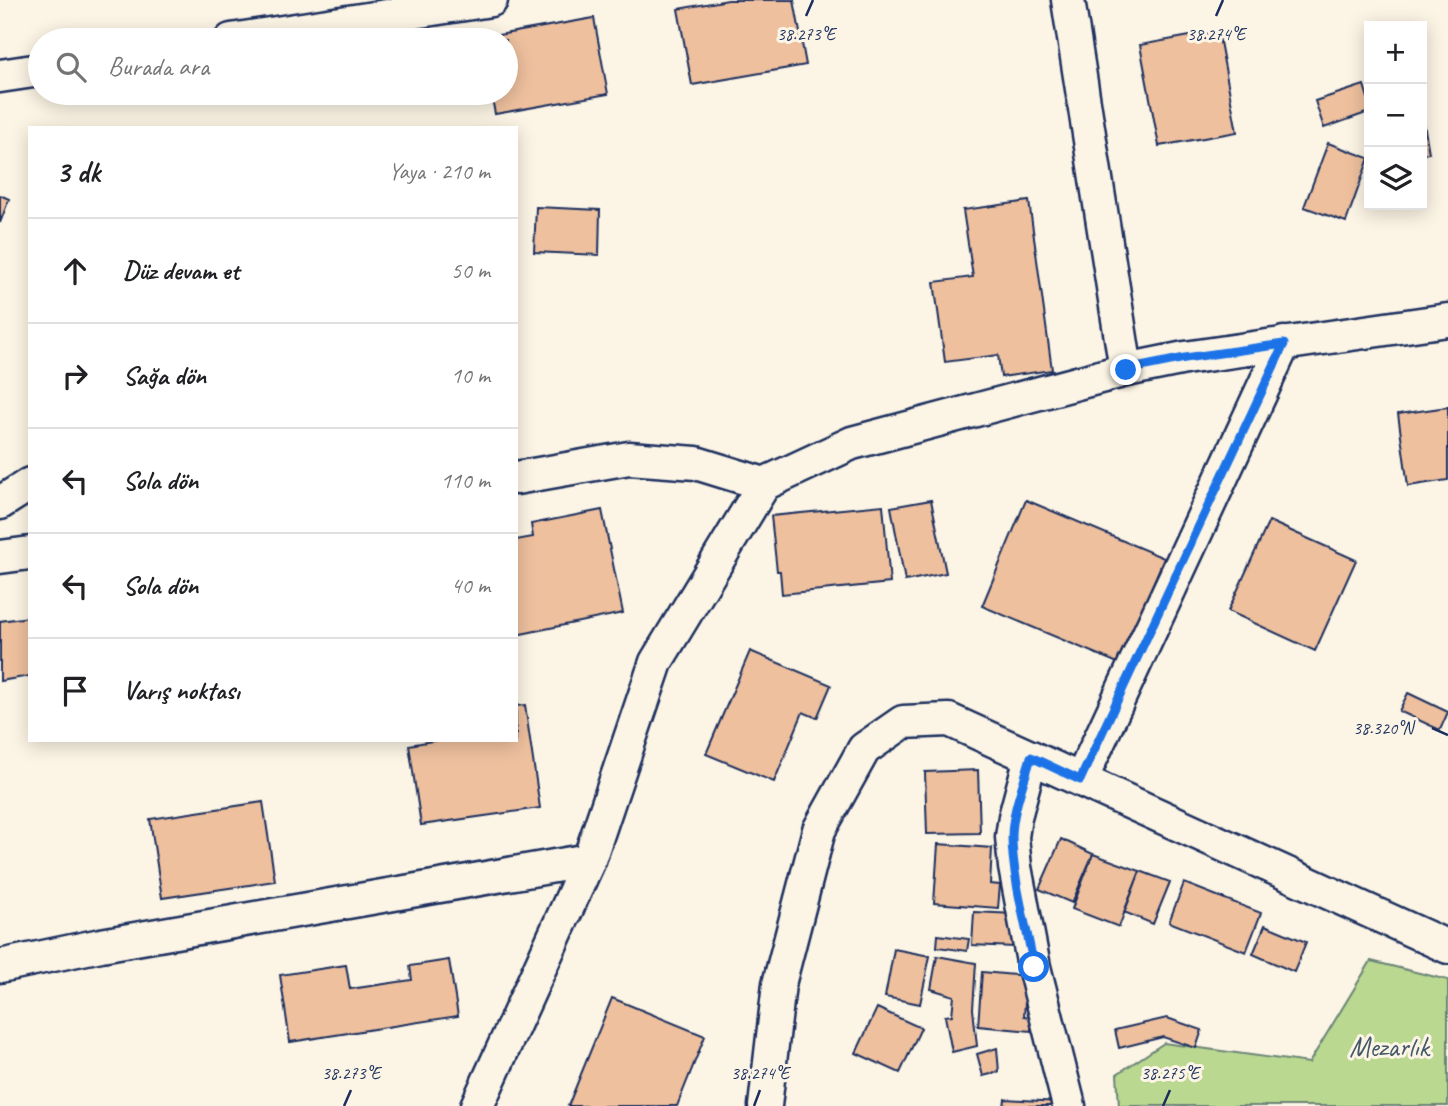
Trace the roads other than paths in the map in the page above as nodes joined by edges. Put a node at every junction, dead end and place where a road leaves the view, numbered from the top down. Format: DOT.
graph roads {
  1 [pos="491,0"];
  2 [pos="1068,0"];
  3 [pos="309,28"];
  4 [pos="28,72"];
  5 [pos="0,76"];
  6 [pos="1448,320"];
  7 [pos="1284,344"];
  8 [pos="1126,370"];
  9 [pos="518,478"];
  10 [pos="764,484"];
  11 [pos="28,485"];
  12 [pos="0,503"];
  13 [pos="28,553"];
  14 [pos="0,557"];
  15 [pos="1031,757"];
  16 [pos="1080,780"];
  17 [pos="589,860"];
  18 [pos="1448,947"];
  19 [pos="0,966"];
  20 [pos="477,1106"];
  21 [pos="765,1106"];
  22 [pos="1069,1106"];
  1 -- 3 [label="street"];
  2 -- 8 [label="street"];
  4 -- 5 [label="street"];
  6 -- 7 [label="street"];
  7 -- 8 [label="street"];
  7 -- 16 [label="street"];
  8 -- 10 [label="street"];
  9 -- 10 [label="street"];
  10 -- 17 [label="street"];
  11 -- 12 [label="street"];
  13 -- 14 [label="street"];
  15 -- 16 [label="street"];
  15 -- 21 [label="street"];
  15 -- 22 [label="street"];
  16 -- 18 [label="street"];
  17 -- 19 [label="street"];
  17 -- 20 [label="street"];
}
